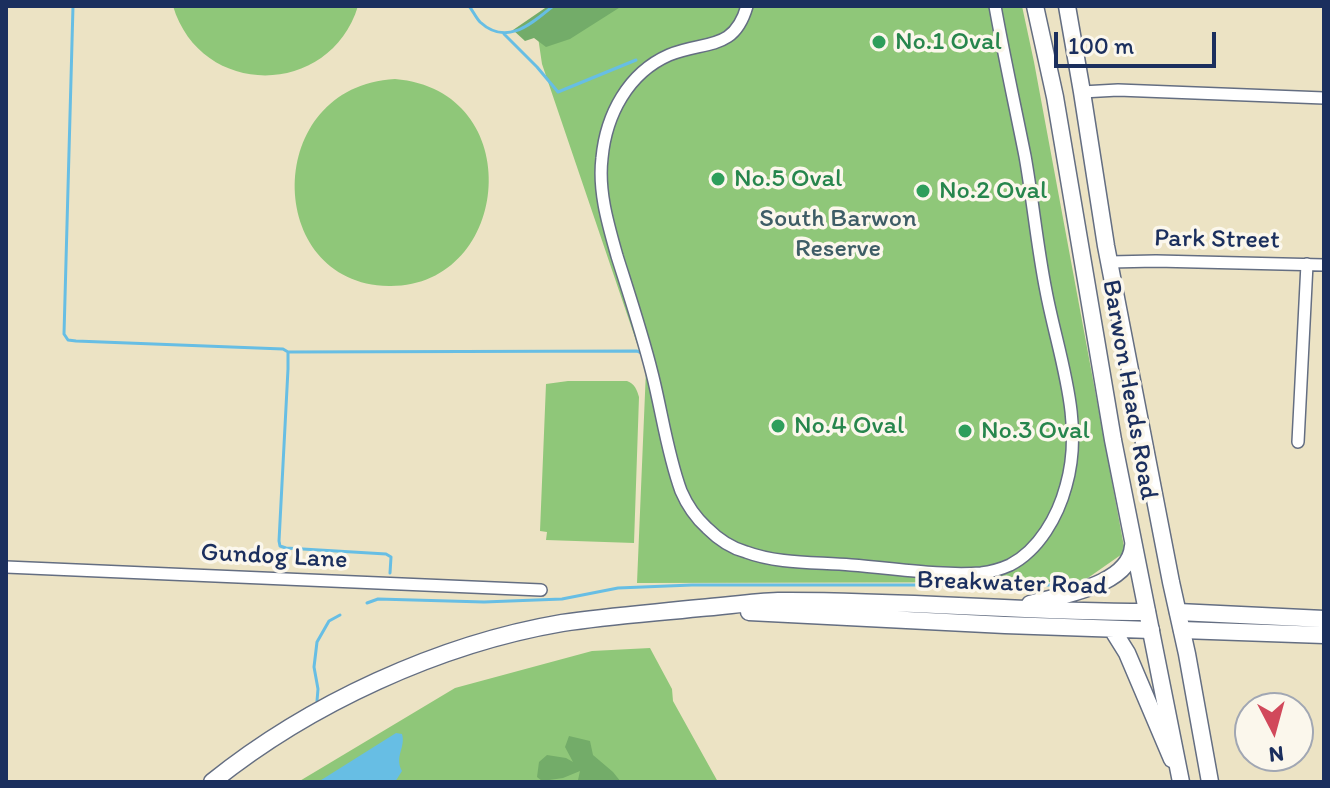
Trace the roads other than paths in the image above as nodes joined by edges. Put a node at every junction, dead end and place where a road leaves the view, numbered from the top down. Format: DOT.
graph roads {
  1 [pos="747,6"];
  2 [pos="995,6"];
  3 [pos="1035,6"];
  4 [pos="1067,6"];
  5 [pos="1082,92"];
  6 [pos="1324,98"];
  7 [pos="1110,262"];
  8 [pos="1307,264"];
  9 [pos="1324,265"];
  10 [pos="1298,442"];
  11 [pos="1133,546"];
  12 [pos="6,567"];
  13 [pos="541,590"];
  14 [pos="699,609"];
  15 [pos="1013,609"];
  16 [pos="1147,612"];
  17 [pos="1178,612"];
  18 [pos="1324,619"];
  19 [pos="1112,629"];
  20 [pos="1151,630"];
  21 [pos="1182,630"];
  22 [pos="1324,635"];
  23 [pos="1180,779"];
  24 [pos="212,782"];
  25 [pos="1210,782"];
  1 -- 2 [label="street"];
  3 -- 11 [label="main road, Barwon Heads Road"];
  4 -- 5 [label="main road, Barwon Heads Road"];
  5 -- 6 [label="street"];
  5 -- 7 [label="main road, Barwon Heads Road"];
  7 -- 8 [label="street, Park Street"];
  7 -- 17 [label="main road, Barwon Heads Road"];
  8 -- 9 [label="street, Park Street"];
  8 -- 10 [label="street"];
  11 -- 15 [label="main road"];
  11 -- 16 [label="main road, Barwon Heads Road"];
  12 -- 13 [label="street, Gundog Lane"];
  14 -- 15 [label="main road, Breakwater Road"];
  14 -- 19 [label="main road, Breakwater Road"];
  14 -- 24 [label="main road, Breakwater Road"];
  15 -- 16 [label="main road, Breakwater Road"];
  16 -- 17 [label="main road, Breakwater Road"];
  16 -- 20 [label="main road, Barwon Heads Road"];
  17 -- 18 [label="main road, Breakwater Road"];
  17 -- 21 [label="main road, Barwon Heads Road"];
  19 -- 20 [label="main road, Breakwater Road"];
  19 -- 23 [label="main road"];
  20 -- 21 [label="main road, Breakwater Road"];
  20 -- 23 [label="main road, Barwon Heads Road"];
  21 -- 22 [label="main road, Breakwater Road"];
  21 -- 25 [label="main road, Barwon Heads Road"];
}
